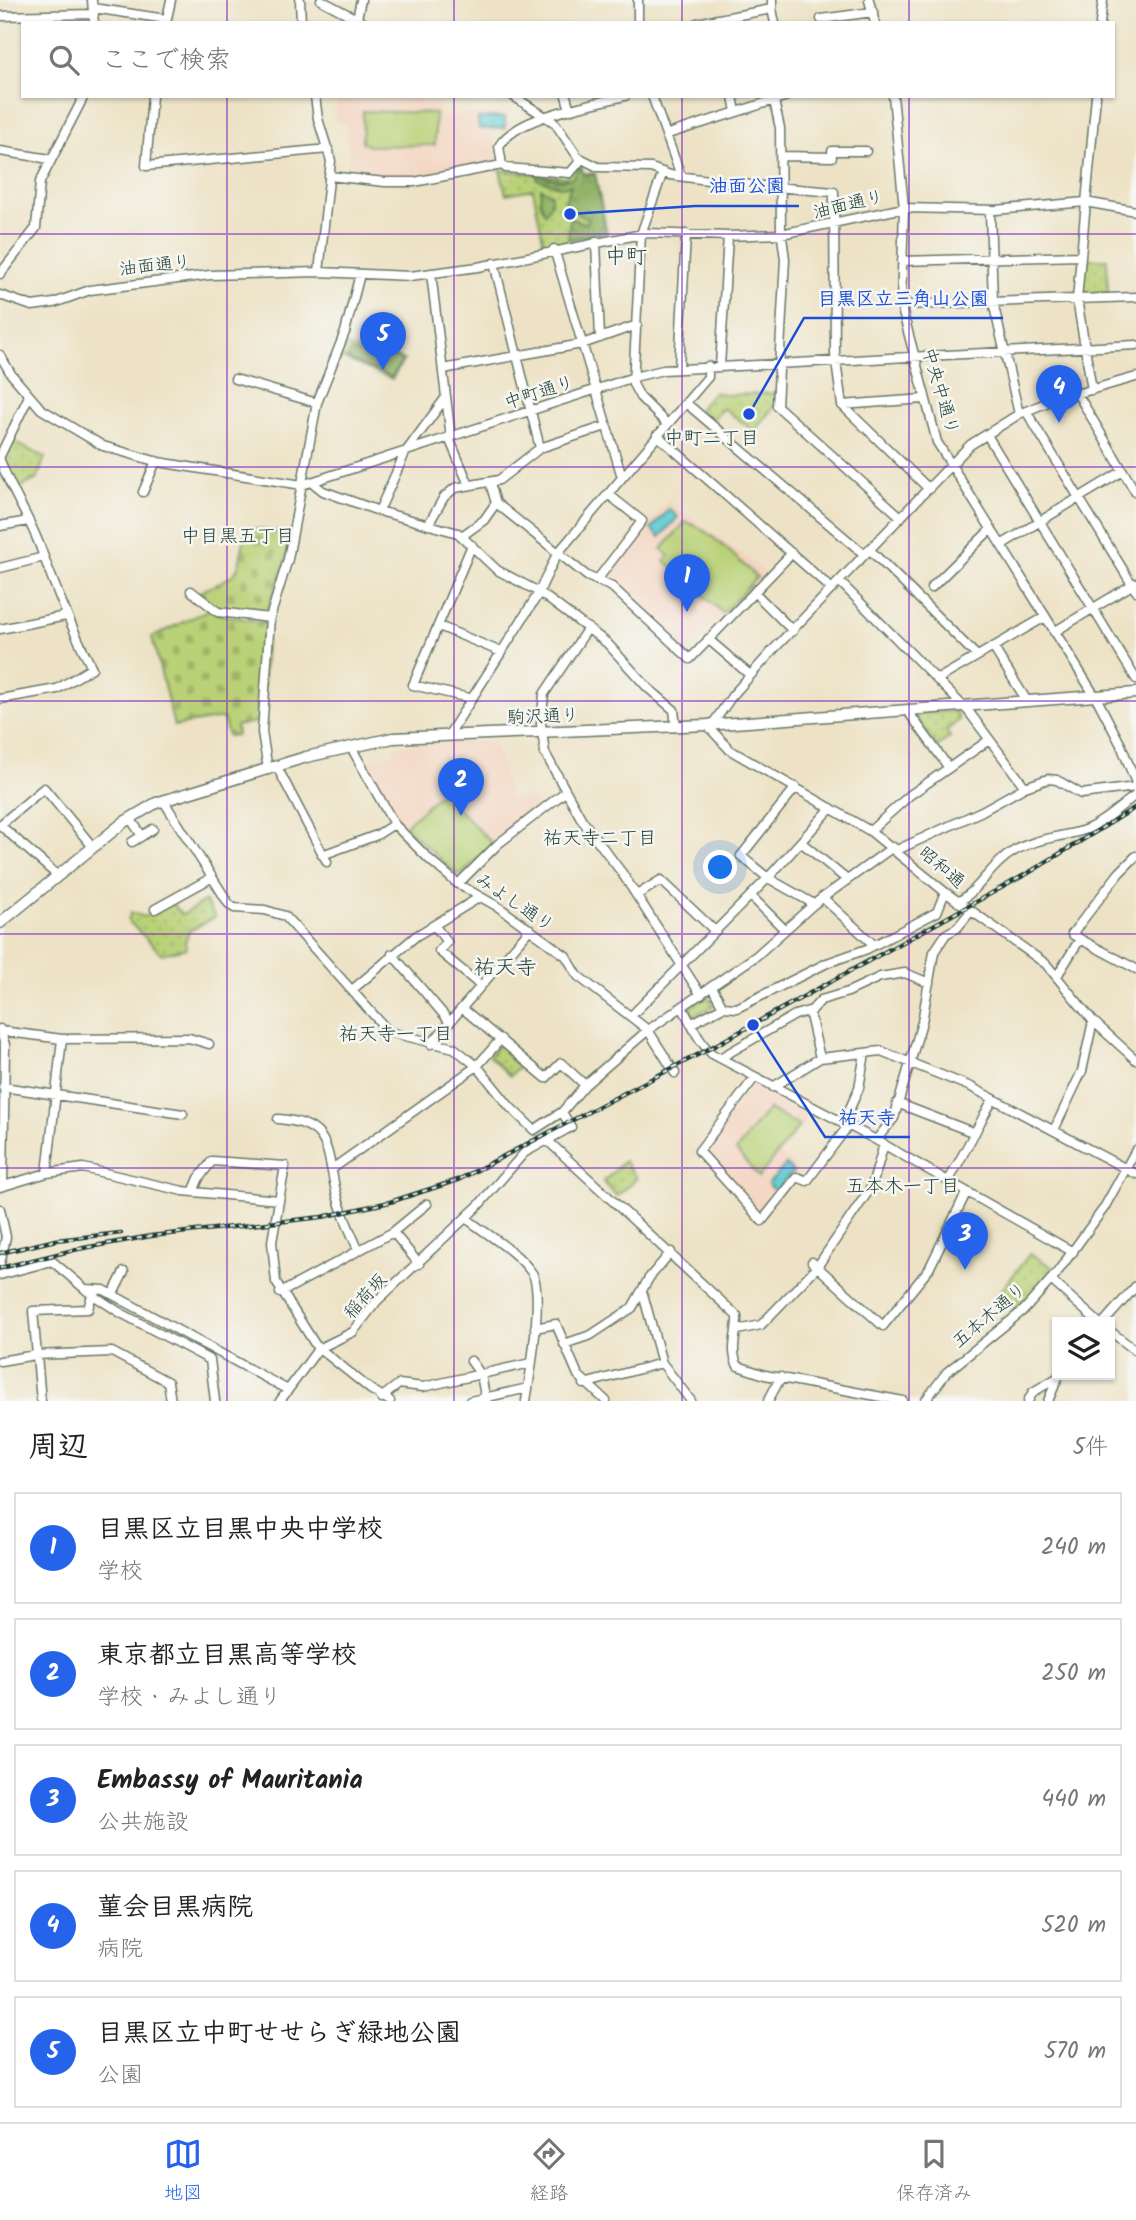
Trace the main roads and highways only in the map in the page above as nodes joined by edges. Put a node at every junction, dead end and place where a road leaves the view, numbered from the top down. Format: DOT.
graph roads {
  1 [pos="1136,693"];
  2 [pos="0,923"];
  1 -- 2 [label="main road, 駒沢通り"];
}
